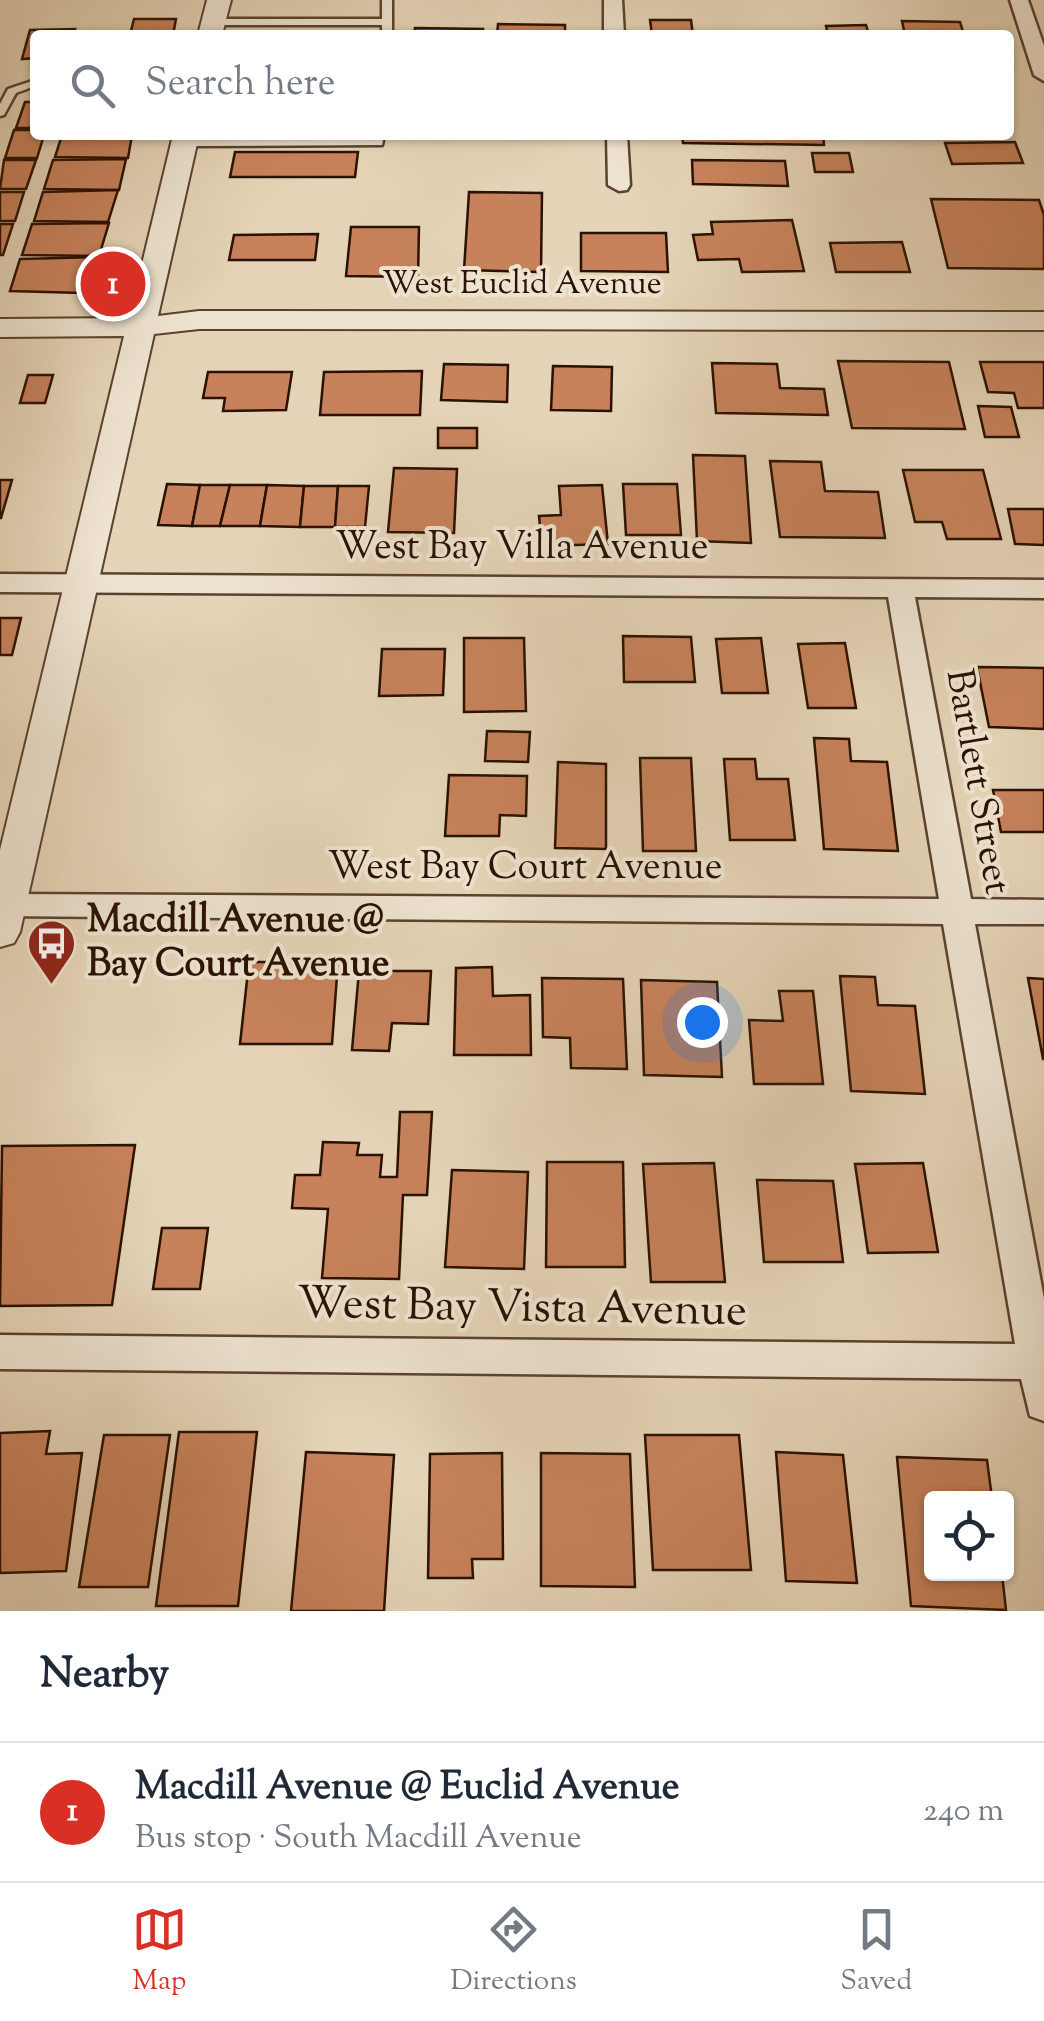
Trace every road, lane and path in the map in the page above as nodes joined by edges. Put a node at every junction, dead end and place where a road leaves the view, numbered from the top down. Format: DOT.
graph roads {
  1 [pos="387,0"];
  2 [pos="612,0"];
  3 [pos="1019,0"];
  4 [pos="214,19"];
  5 [pos="387,22"];
  6 [pos="387,30"];
  7 [pos="614,30"];
  8 [pos="1044,75"];
  9 [pos="30,85"];
  10 [pos="0,114"];
  11 [pos="185,140"];
  12 [pos="233,140"];
  13 [pos="378,140"];
  14 [pos="617,140"];
  15 [pos="618,185"];
  16 [pos="1044,321"];
  17 [pos="140,327"];
  18 [pos="0,328"];
  19 [pos="0,583"];
  20 [pos="84,584"];
  21 [pos="900,588"];
  22 [pos="1044,590"];
  23 [pos="960,912"];
  24 [pos="1044,912"];
  25 [pos="3,919"];
  26 [pos="0,1352"];
  27 [pos="1040,1362"];
  28 [pos="1044,1404"];
  1 -- 5 [label="lane"];
  2 -- 7 [label="street"];
  3 -- 8 [label="street"];
  4 -- 5 [label="lane"];
  5 -- 6 [label="lane"];
  9 -- 10 [label="lane"];
  11 -- 17 [label="street"];
  12 -- 13 [label="lane"];
  14 -- 15 [label="street"];
  16 -- 17 [label="street, West Euclid Avenue"];
  17 -- 18 [label="street, West Euclid Avenue"];
  17 -- 20 [label="street"];
  19 -- 20 [label="street, West Bay Villa Avenue"];
  20 -- 21 [label="street, West Bay Villa Avenue"];
  20 -- 25 [label="street"];
  21 -- 22 [label="street, West Bay Villa Avenue"];
  21 -- 23 [label="street, Bartlett Street"];
  23 -- 24 [label="street, West Bay Court Avenue"];
  23 -- 25 [label="street, West Bay Court Avenue"];
  23 -- 27 [label="street, Bartlett Street"];
  26 -- 27 [label="street, West Bay Vista Avenue"];
  27 -- 28 [label="street, Bartlett Street"];
}
